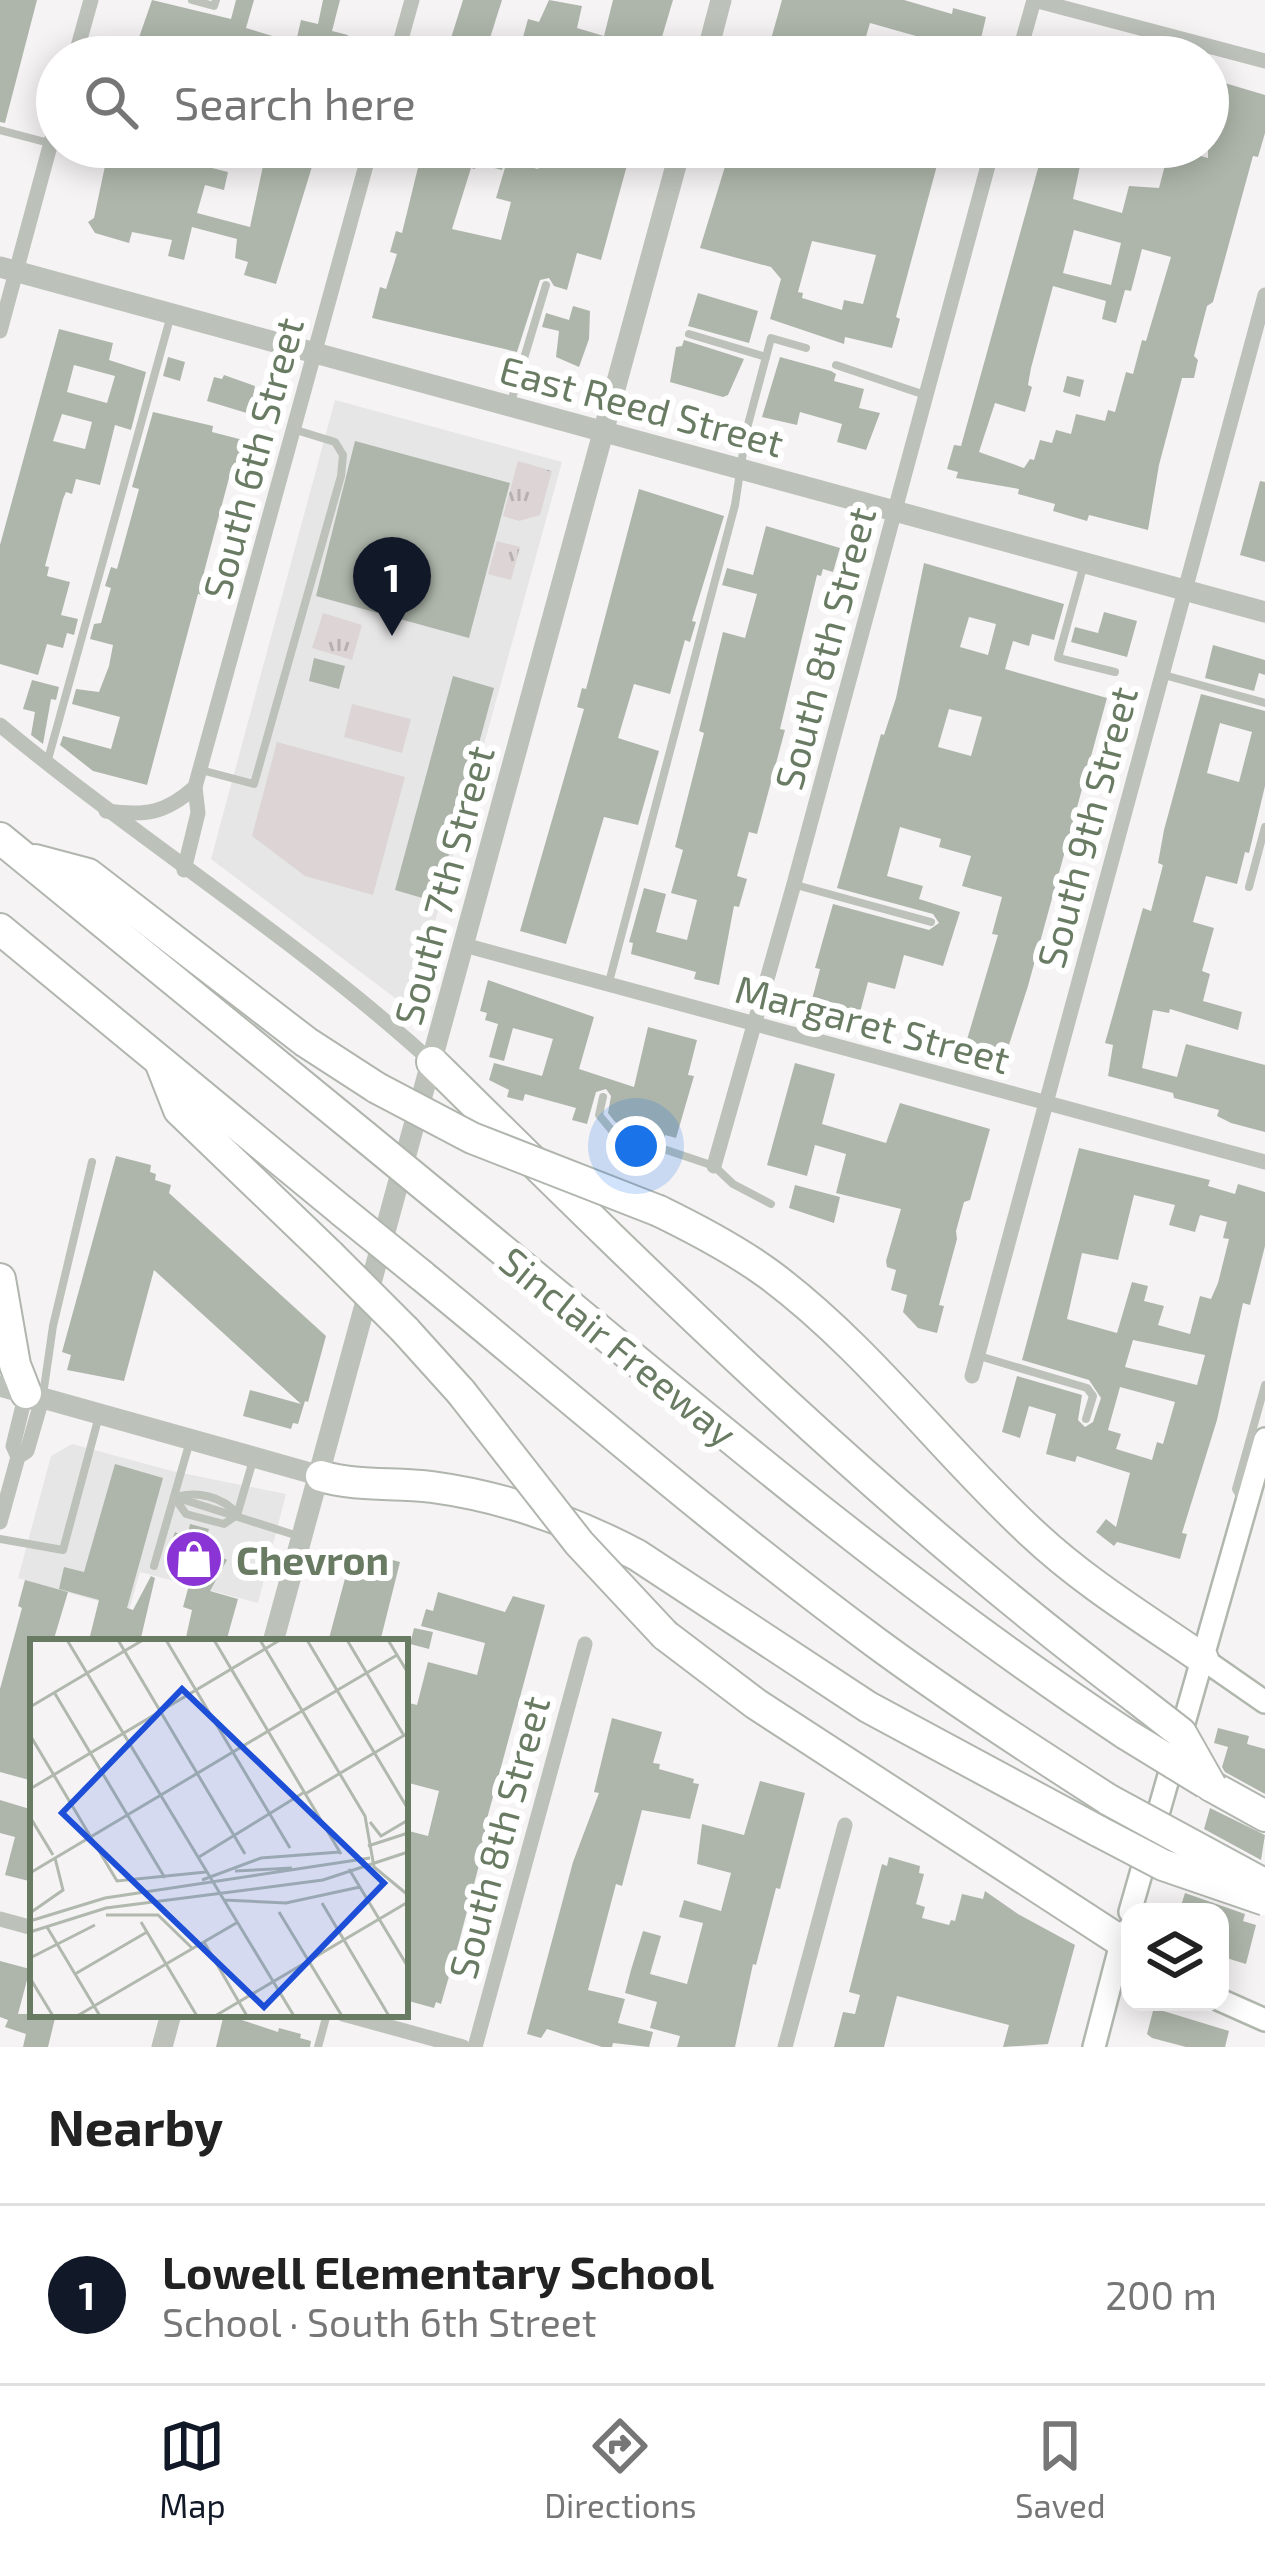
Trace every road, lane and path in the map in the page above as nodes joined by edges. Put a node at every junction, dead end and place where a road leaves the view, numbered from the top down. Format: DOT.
graph roads {
  1 [pos="91,0"];
  2 [pos="192,0"];
  3 [pos="215,0"];
  4 [pos="412,0"];
  5 [pos="721,0"];
  6 [pos="1034,0"];
  7 [pos="81,36"];
  8 [pos="402,36"];
  9 [pos="712,36"];
  10 [pos="1024,36"];
  11 [pos="1170,36"];
  12 [pos="1229,51"];
  13 [pos="1265,61"];
  14 [pos="0,130"];
  15 [pos="36,139"];
  16 [pos="42,168"];
  17 [pos="365,168"];
  18 [pos="675,168"];
  19 [pos="987,168"];
  20 [pos="8,269"];
  21 [pos="545,285"];
  22 [pos="1265,295"];
  23 [pos="172,314"];
  24 [pos="0,331"];
  25 [pos="689,334"];
  26 [pos="806,348"];
  27 [pos="315,353"];
  28 [pos="766,358"];
  29 [pos="836,365"];
  30 [pos="926,396"];
  31 [pos="510,407"];
  32 [pos="293,429"];
  33 [pos="604,432"];
  34 [pos="741,469"];
  35 [pos="895,512"];
  36 [pos="1084,563"];
  37 [pos="1185,590"];
  38 [pos="1265,612"];
  39 [pos="1115,673"];
  40 [pos="1162,674"];
  41 [pos="1265,703"];
  42 [pos="0,725"];
  43 [pos="47,764"];
  44 [pos="198,778"];
  45 [pos="104,811"];
  46 [pos="1265,827"];
  47 [pos="11,848"];
  48 [pos="184,870"];
  49 [pos="794,884"];
  50 [pos="1249,887"];
  51 [pos="931,922"];
  52 [pos="0,929"];
  53 [pos="464,945"];
  54 [pos="609,985"];
  55 [pos="754,1026"];
  56 [pos="159,1059"];
  57 [pos="432,1063"];
  58 [pos="603,1097"];
  59 [pos="1045,1104"];
  60 [pos="92,1162"];
  61 [pos="1265,1162"];
  62 [pos="714,1166"];
  63 [pos="771,1204"];
  64 [pos="0,1279"];
  65 [pos="978,1356"];
  66 [pos="972,1376"];
  67 [pos="1265,1384"];
  68 [pos="23,1392"];
  69 [pos="99,1414"];
  70 [pos="1086,1419"];
  71 [pos="1265,1439"];
  72 [pos="191,1440"];
  73 [pos="254,1457"];
  74 [pos="320,1476"];
  75 [pos="174,1497"];
  76 [pos="1246,1507"];
  77 [pos="237,1515"];
  78 [pos="0,1522"];
  79 [pos="302,1537"];
  80 [pos="0,1539"];
  81 [pos="154,1566"];
  82 [pos="274,1639"];
  83 [pos="584,1644"];
  84 [pos="1203,1659"];
  85 [pos="1265,1702"];
  86 [pos="1211,1786"];
  87 [pos="1265,1816"];
  88 [pos="844,1825"];
  89 [pos="1265,1885"];
  90 [pos="1265,1900"];
  91 [pos="1135,1903"];
  92 [pos="0,1919"];
  93 [pos="1121,1924"];
  94 [pos="30,1927"];
  95 [pos="1121,1952"];
  96 [pos="1229,2004"];
  97 [pos="170,2017"];
  98 [pos="326,2017"];
  99 [pos="354,2017"];
  100 [pos="1265,2020"];
  101 [pos="162,2047"];
  102 [pos="318,2047"];
  103 [pos="463,2047"];
  104 [pos="475,2047"];
  105 [pos="784,2047"];
  106 [pos="1094,2047"];
  1 -- 7 [label="street"];
  2 -- 3 [label="lane"];
  4 -- 8 [label="street"];
  5 -- 9 [label="street"];
  6 -- 10 [label="street"];
  6 -- 11 [label="street"];
  12 -- 13 [label="street"];
  14 -- 15 [label="lane"];
  16 -- 20 [label="street"];
  17 -- 27 [label="street, South 6th Street"];
  18 -- 33 [label="street, South 7th Street"];
  19 -- 30 [label="street, South 8th Street"];
  20 -- 23 [label="street, East Reed Street"];
  20 -- 24 [label="street"];
  21 -- 31 [label="lane"];
  22 -- 37 [label="street, South 9th Street"];
  23 -- 27 [label="street, East Reed Street"];
  23 -- 43 [label="lane"];
  25 -- 28 [label="lane"];
  26 -- 28 [label="lane"];
  27 -- 31 [label="street, East Reed Street"];
  27 -- 32 [label="street, South 6th Street"];
  28 -- 34 [label="lane"];
  29 -- 30 [label="lane"];
  30 -- 35 [label="street, South 8th Street"];
  31 -- 33 [label="street, East Reed Street"];
  32 -- 44 [label="street, South 6th Street"];
  32 -- 44 [label="lane"];
  33 -- 34 [label="street, East Reed Street"];
  33 -- 53 [label="street, South 7th Street"];
  34 -- 35 [label="street, East Reed Street"];
  34 -- 54 [label="lane"];
  35 -- 36 [label="street, East Reed Street"];
  35 -- 49 [label="street, South 8th Street"];
  36 -- 37 [label="street, East Reed Street"];
  36 -- 39 [label="lane"];
  37 -- 38 [label="street, East Reed Street"];
  37 -- 40 [label="street, South 9th Street"];
  40 -- 41 [label="lane"];
  40 -- 59 [label="street, South 9th Street"];
  42 -- 43 [label="street"];
  43 -- 45 [label="street"];
  44 -- 45 [label="street"];
  44 -- 48 [label="street, South 6th Street"];
  45 -- 48 [label="street"];
  46 -- 50 [label="lane"];
  47 -- 84 [label="highway, bridge"];
  47 -- 86 [label="highway, Sinclair Freeway, bridge"];
  48 -- 57 [label="street"];
  49 -- 51 [label="lane"];
  49 -- 55 [label="street, South 8th Street"];
  52 -- 56 [label="highway, Sinclair Freeway"];
  53 -- 54 [label="street, Margaret Street"];
  53 -- 57 [label="street, South 7th Street"];
  54 -- 55 [label="street, Margaret Street"];
  55 -- 59 [label="street, Margaret Street"];
  55 -- 62 [label="street, South 8th Street"];
  56 -- 89 [label="highway, Sinclair Freeway, bridge"];
  56 -- 93 [label="highway, bridge"];
  57 -- 74 [label="street, South 7th Street"];
  57 -- 86 [label="highway, bridge"];
  58 -- 62 [label="lane"];
  59 -- 61 [label="street, Margaret Street"];
  59 -- 65 [label="street, South 9th Street"];
  60 -- 68 [label="lane"];
  62 -- 63 [label="lane"];
  64 -- 68 [label="highway"];
  65 -- 66 [label="street, South 9th Street"];
  65 -- 70 [label="lane"];
  67 -- 76 [label="lane"];
  68 -- 69 [label="street"];
  68 -- 78 [label="street"];
  69 -- 72 [label="street"];
  69 -- 80 [label="lane"];
  71 -- 76 [label="main road"];
  72 -- 73 [label="street"];
  72 -- 75 [label="lane"];
  73 -- 74 [label="street"];
  73 -- 77 [label="lane"];
  74 -- 79 [label="street, South 7th Street"];
  74 -- 90 [label="highway, bridge"];
  75 -- 77 [label="lane"];
  75 -- 77 [label="lane"];
  75 -- 81 [label="lane"];
  76 -- 84 [label="main road"];
  77 -- 79 [label="lane"];
  79 -- 82 [label="street, South 7th Street"];
  83 -- 104 [label="street, South 8th Street"];
  84 -- 85 [label="main road"];
  84 -- 91 [label="main road"];
  86 -- 87 [label="highway, Sinclair Freeway"];
  88 -- 105 [label="street"];
  92 -- 94 [label="street"];
  95 -- 106 [label="main road"];
  96 -- 100 [label="main road"];
  97 -- 101 [label="street"];
  98 -- 102 [label="lane"];
  99 -- 103 [label="street"];
}
